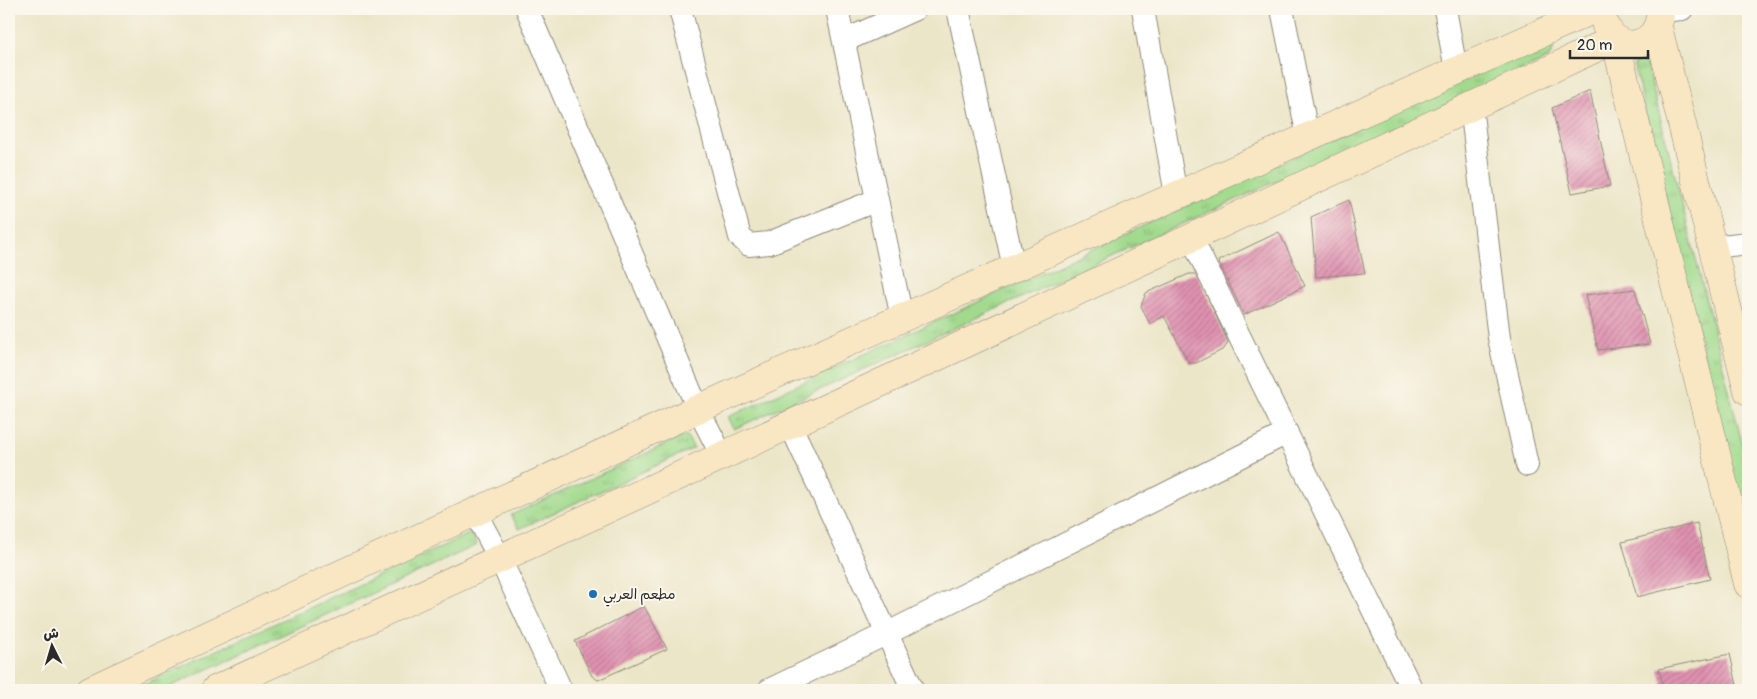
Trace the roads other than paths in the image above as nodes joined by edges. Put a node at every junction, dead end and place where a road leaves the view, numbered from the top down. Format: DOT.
graph roads {
  1 [pos="527,9"];
  2 [pos="680,9"];
  3 [pos="837,9"];
  4 [pos="915,9"];
  5 [pos="958,9"];
  6 [pos="1143,9"];
  7 [pos="1282,9"];
  8 [pos="1445,9"];
  9 [pos="1595,9"];
  10 [pos="1605,9"];
  11 [pos="1665,14"];
  12 [pos="1615,39"];
  13 [pos="844,40"];
  14 [pos="1456,70"];
  15 [pos="1471,106"];
  16 [pos="1308,137"];
  17 [pos="1176,196"];
  18 [pos="877,200"];
  19 [pos="1191,237"];
  20 [pos="1748,243"];
  21 [pos="1713,247"];
  22 [pos="1014,268"];
  23 [pos="902,318"];
  24 [pos="1748,391"];
  25 [pos="698,409"];
  26 [pos="790,424"];
  27 [pos="1287,433"];
  28 [pos="722,456"];
  29 [pos="1527,465"];
  30 [pos="475,512"];
  31 [pos="1743,539"];
  32 [pos="500,558"];
  33 [pos="1748,584"];
  34 [pos="888,633"];
  35 [pos="90,690"];
  36 [pos="215,690"];
  37 [pos="561,690"];
  38 [pos="769,690"];
  39 [pos="914,690"];
  40 [pos="1412,690"];
  1 -- 25 [label="street"];
  2 -- 18 [label="street"];
  3 -- 13 [label="street"];
  4 -- 13 [label="street"];
  5 -- 22 [label="street"];
  6 -- 17 [label="street"];
  7 -- 16 [label="street"];
  8 -- 14 [label="street"];
  9 -- 14 [label="main road"];
  10 -- 12 [label="main road"];
  11 -- 12 [label="main road"];
  11 -- 21 [label="main road"];
  12 -- 15 [label="main road"];
  12 -- 31 [label="main road"];
  13 -- 18 [label="street"];
  14 -- 16 [label="main road"];
  15 -- 19 [label="main road"];
  15 -- 29 [label="street"];
  16 -- 17 [label="main road"];
  17 -- 22 [label="main road"];
  18 -- 23 [label="street"];
  19 -- 26 [label="main road"];
  19 -- 27 [label="street"];
  20 -- 21 [label="street"];
  21 -- 24 [label="main road"];
  22 -- 23 [label="main road"];
  23 -- 25 [label="main road"];
  25 -- 28 [label="street"];
  25 -- 30 [label="main road"];
  26 -- 28 [label="main road"];
  26 -- 34 [label="street"];
  27 -- 34 [label="street"];
  27 -- 40 [label="street"];
  28 -- 32 [label="main road"];
  30 -- 32 [label="street"];
  30 -- 35 [label="main road"];
  31 -- 33 [label="main road"];
  32 -- 36 [label="main road"];
  32 -- 37 [label="street"];
  34 -- 38 [label="street"];
  34 -- 39 [label="street"];
}
